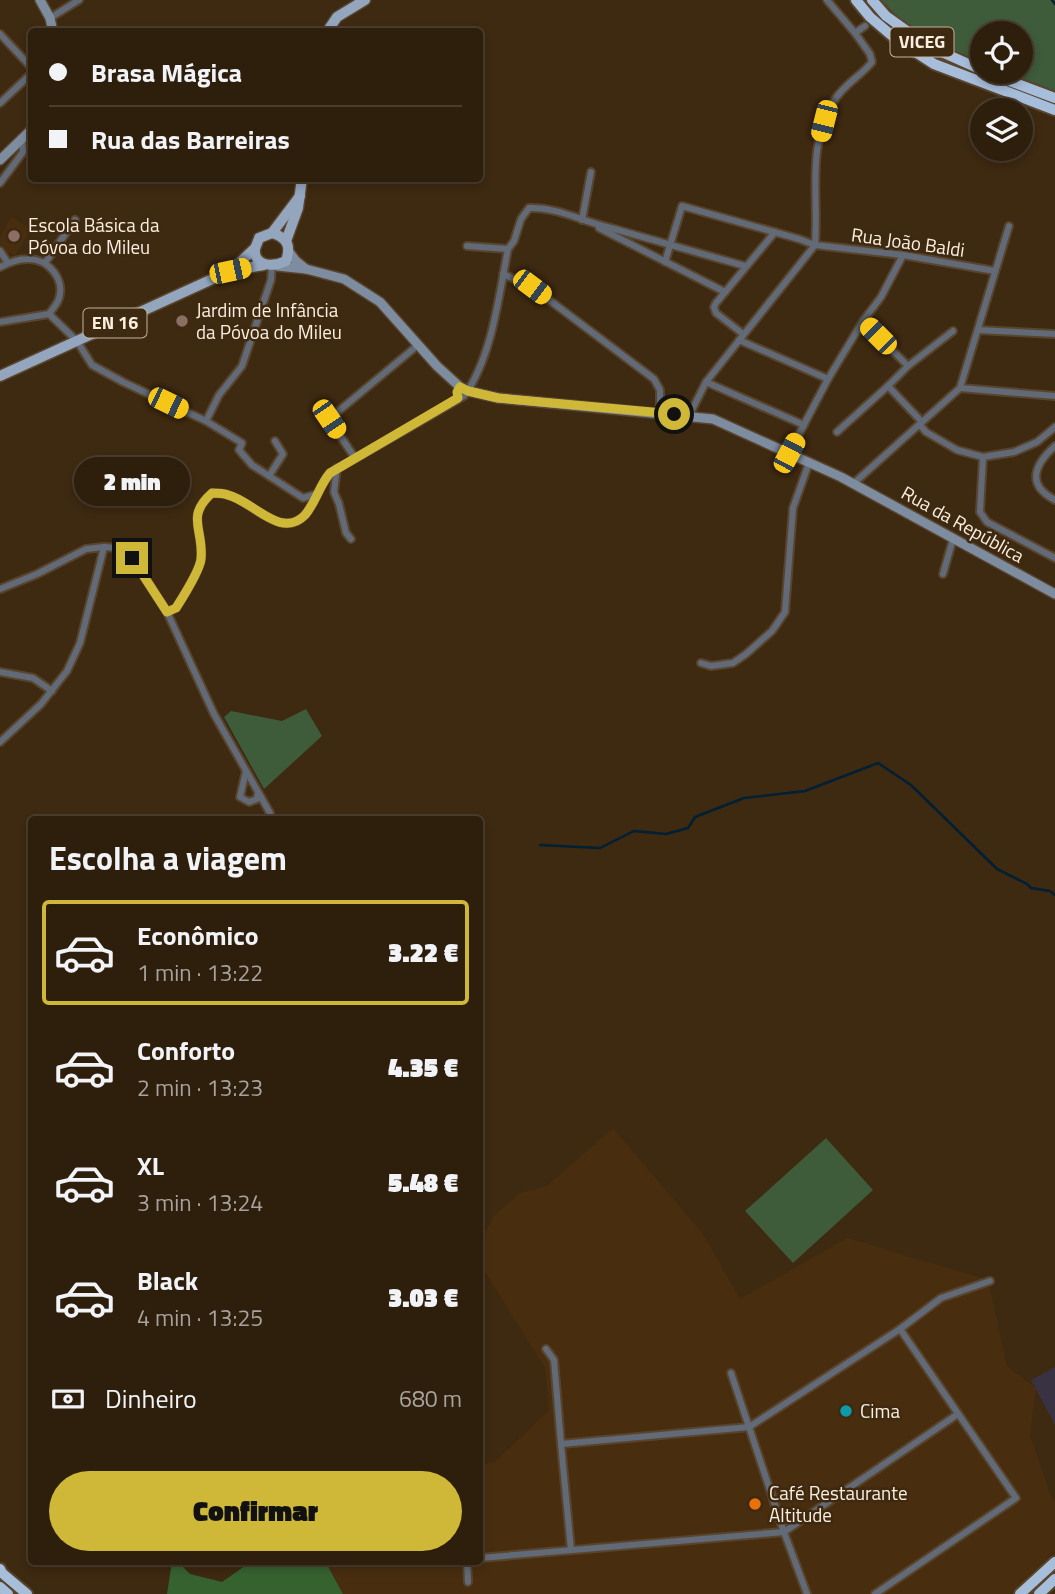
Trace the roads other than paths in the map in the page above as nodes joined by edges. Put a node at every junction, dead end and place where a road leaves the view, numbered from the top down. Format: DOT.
graph roads {
  1 [pos="40,0"];
  2 [pos="79,0"];
  3 [pos="365,0"];
  4 [pos="827,0"];
  5 [pos="856,0"];
  6 [pos="872,0"];
  7 [pos="50,18"];
  8 [pos="864,26"];
  9 [pos="52,28"];
  10 [pos="330,28"];
  11 [pos="855,33"];
  12 [pos="0,34"];
  13 [pos="28,64"];
  14 [pos="970,65"];
  15 [pos="28,77"];
  16 [pos="1018,84"];
  17 [pos="1055,98"];
  18 [pos="0,103"];
  19 [pos="1055,110"];
  20 [pos="28,133"];
  21 [pos="22,138"];
  22 [pos="2,154"];
  23 [pos="591,172"];
  24 [pos="302,182"];
  25 [pos="0,183"];
  26 [pos="301,196"];
  27 [pos="75,220"];
  28 [pos="582,220"];
  29 [pos="591,224"];
  30 [pos="1009,226"];
  31 [pos="775,232"];
  32 [pos="272,233"];
  33 [pos="815,245"];
  34 [pos="287,246"];
  35 [pos="467,246"];
  36 [pos="671,246"];
  37 [pos="255,248"];
  38 [pos="509,249"];
  39 [pos="0,251"];
  40 [pos="903,255"];
  41 [pos="665,262"];
  42 [pos="8,263"];
  43 [pos="45,263"];
  44 [pos="271,265"];
  45 [pos="746,266"];
  46 [pos="0,267"];
  47 [pos="306,269"];
  48 [pos="230,271"];
  49 [pos="995,271"];
  50 [pos="503,274"];
  51 [pos="725,292"];
  52 [pos="49,314"];
  53 [pos="863,321"];
  54 [pos="0,322"];
  55 [pos="978,330"];
  56 [pos="953,331"];
  57 [pos="1055,334"];
  58 [pos="741,337"];
  59 [pos="76,341"];
  60 [pos="418,345"];
  61 [pos="908,366"];
  62 [pos="0,376"];
  63 [pos="828,379"];
  64 [pos="706,383"];
  65 [pos="888,386"];
  66 [pos="960,388"];
  67 [pos="464,389"];
  68 [pos="1055,396"];
  69 [pos="660,413"];
  70 [pos="689,416"];
  71 [pos="206,421"];
  72 [pos="921,424"];
  73 [pos="804,425"];
  74 [pos="1055,427"];
  75 [pos="837,432"];
  76 [pos="275,441"];
  77 [pos="1037,442"];
  78 [pos="1055,446"];
  79 [pos="789,453"];
  80 [pos="1048,453"];
  81 [pos="983,457"];
  82 [pos="355,458"];
  83 [pos="809,463"];
  84 [pos="337,468"];
  85 [pos="269,476"];
  86 [pos="854,484"];
  87 [pos="317,494"];
  88 [pos="1055,500"];
  89 [pos="351,539"];
  90 [pos="953,539"];
  91 [pos="104,547"];
  92 [pos="1055,558"];
  93 [pos="943,574"];
  94 [pos="0,589"];
  95 [pos="1055,594"];
  96 [pos="167,612"];
  97 [pos="701,663"];
  98 [pos="0,672"];
  99 [pos="51,691"];
  100 [pos="0,742"];
  101 [pos="246,771"];
  102 [pos="258,793"];
  103 [pos="270,813"];
  104 [pos="990,1281"];
  105 [pos="900,1329"];
  106 [pos="546,1349"];
  107 [pos="560,1354"];
  108 [pos="554,1360"];
  109 [pos="731,1373"];
  110 [pos="958,1414"];
  111 [pos="749,1427"];
  112 [pos="561,1444"];
  113 [pos="784,1532"];
  114 [pos="571,1550"];
  115 [pos="483,1558"];
  116 [pos="1055,1562"];
  117 [pos="467,1565"];
  118 [pos="0,1569"];
  119 [pos="1055,1579"];
  120 [pos="468,1582"];
  121 [pos="0,1587"];
  122 [pos="8,1594"];
  123 [pos="26,1594"];
  124 [pos="807,1594"];
  125 [pos="875,1594"];
  126 [pos="1020,1594"];
  127 [pos="1039,1594"];
  1 -- 7 [label="street"];
  2 -- 7 [label="street"];
  3 -- 10 [label="main road"];
  4 -- 11 [label="street"];
  5 -- 19 [label="highway, VICEG"];
  6 -- 14 [label="highway, VICEG"];
  7 -- 9 [label="street"];
  8 -- 11 [label="street"];
  11 -- 33 [label="street"];
  12 -- 13 [label="street"];
  15 -- 18 [label="street"];
  16 -- 17 [label="highway, VICEG"];
  20 -- 21 [label="street"];
  21 -- 22 [label="street"];
  21 -- 25 [label="street"];
  23 -- 28 [label="street"];
  24 -- 26 [label="main road"];
  26 -- 32 [label="main road, EN 16"];
  26 -- 34 [label="main road"];
  27 -- 43 [label="street"];
  28 -- 29 [label="street"];
  28 -- 38 [label="street"];
  29 -- 36 [label="street"];
  29 -- 41 [label="street"];
  30 -- 49 [label="street"];
  31 -- 33 [label="street, Rua João Baldi"];
  31 -- 36 [label="street, Rua João Baldi"];
  31 -- 45 [label="street"];
  32 -- 34 [label="main road"];
  32 -- 37 [label="main road, EN 16"];
  33 -- 40 [label="street, Rua João Baldi"];
  33 -- 58 [label="street"];
  34 -- 44 [label="main road"];
  34 -- 47 [label="street"];
  35 -- 38 [label="street"];
  36 -- 41 [label="street"];
  36 -- 45 [label="street"];
  37 -- 44 [label="main road"];
  37 -- 48 [label="main road, EN 16"];
  38 -- 50 [label="street"];
  39 -- 42 [label="street"];
  40 -- 49 [label="street, Rua João Baldi"];
  40 -- 53 [label="street"];
  41 -- 51 [label="street"];
  42 -- 43 [label="street"];
  42 -- 46 [label="street"];
  43 -- 52 [label="street"];
  44 -- 47 [label="street"];
  44 -- 48 [label="main road, EN 16"];
  44 -- 71 [label="street"];
  45 -- 51 [label="street"];
  47 -- 60 [label="street"];
  48 -- 59 [label="main road, EN 16"];
  49 -- 55 [label="street"];
  50 -- 67 [label="street"];
  50 -- 69 [label="street"];
  51 -- 58 [label="street"];
  52 -- 54 [label="street"];
  52 -- 59 [label="street"];
  53 -- 61 [label="street"];
  53 -- 63 [label="street"];
  55 -- 57 [label="street"];
  55 -- 66 [label="street"];
  56 -- 61 [label="street"];
  58 -- 63 [label="street"];
  58 -- 64 [label="street"];
  59 -- 62 [label="main road, EN 16"];
  59 -- 71 [label="street"];
  60 -- 67 [label="street"];
  60 -- 82 [label="street"];
  61 -- 65 [label="street"];
  63 -- 73 [label="street"];
  64 -- 70 [label="street"];
  64 -- 73 [label="street"];
  65 -- 72 [label="street"];
  65 -- 75 [label="street"];
  66 -- 68 [label="street"];
  66 -- 72 [label="street"];
  67 -- 69 [label="street, Rua da República"];
  67 -- 82 [label="street"];
  69 -- 70 [label="street, Rua da República"];
  70 -- 79 [label="street, Rua da República"];
  71 -- 85 [label="street"];
  72 -- 81 [label="street"];
  72 -- 86 [label="street"];
  73 -- 79 [label="street"];
  74 -- 77 [label="street"];
  76 -- 85 [label="street"];
  77 -- 80 [label="street"];
  77 -- 81 [label="street"];
  78 -- 80 [label="street"];
  79 -- 83 [label="street, Rua da República"];
  80 -- 88 [label="street"];
  81 -- 92 [label="street"];
  82 -- 84 [label="street"];
  83 -- 86 [label="street, Rua da República"];
  83 -- 97 [label="street"];
  84 -- 87 [label="street"];
  84 -- 89 [label="street"];
  85 -- 87 [label="street"];
  86 -- 90 [label="street, Rua da República"];
  87 -- 96 [label="street"];
  90 -- 93 [label="street"];
  90 -- 95 [label="street, Rua da República"];
  91 -- 94 [label="street"];
  91 -- 96 [label="street"];
  91 -- 99 [label="street"];
  96 -- 101 [label="street"];
  98 -- 99 [label="street"];
  99 -- 100 [label="street"];
  101 -- 102 [label="street"];
  101 -- 102 [label="street"];
  102 -- 103 [label="street"];
  104 -- 105 [label="street"];
  105 -- 110 [label="street"];
  105 -- 111 [label="street"];
  106 -- 108 [label="street"];
  107 -- 108 [label="street"];
  108 -- 112 [label="street"];
  109 -- 111 [label="street"];
  110 -- 113 [label="street"];
  110 -- 125 [label="street"];
  111 -- 112 [label="street"];
  111 -- 113 [label="street"];
  112 -- 114 [label="street"];
  113 -- 114 [label="street"];
  113 -- 124 [label="street"];
  114 -- 115 [label="street"];
  116 -- 126 [label="highway"];
  117 -- 120 [label="street"];
  118 -- 123 [label="highway"];
  119 -- 127 [label="highway"];
  121 -- 122 [label="highway"];
}
